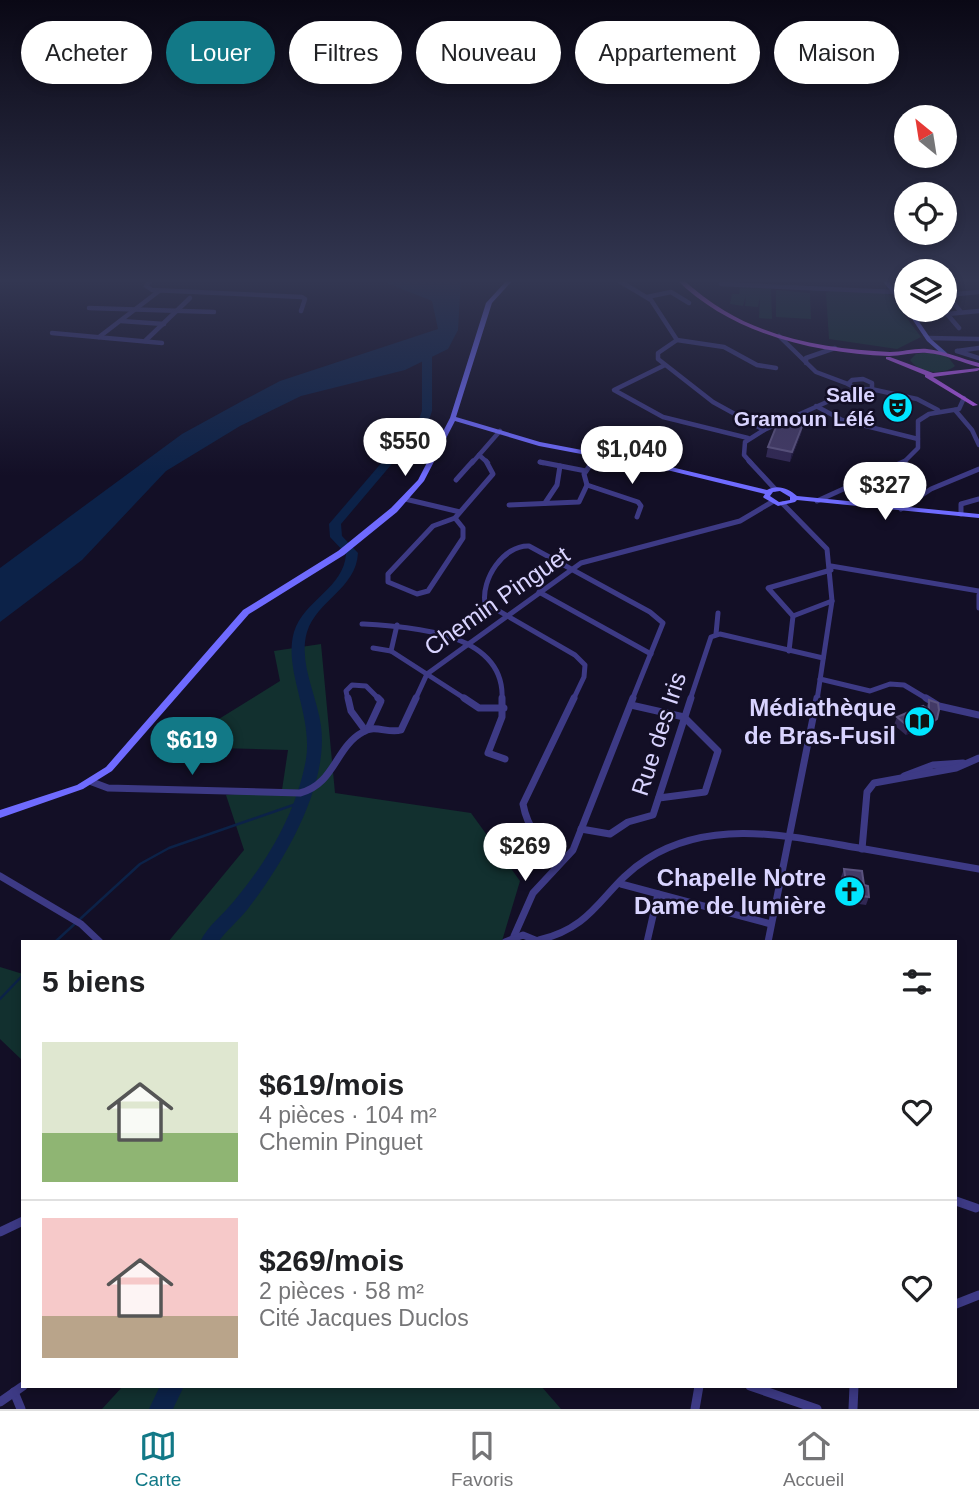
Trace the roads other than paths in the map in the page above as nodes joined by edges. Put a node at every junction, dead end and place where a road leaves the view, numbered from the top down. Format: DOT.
graph roads {
  1 [pos="476,345"];
  2 [pos="671,345"];
  3 [pos="709,345"];
  4 [pos="788,345"];
  5 [pos="824,345"];
  6 [pos="928,345"];
  7 [pos="935,345"];
  8 [pos="836,347"];
  9 [pos="979,348"];
  10 [pos="846,349"];
  11 [pos="922,351"];
  12 [pos="909,354"];
  13 [pos="945,354"];
  14 [pos="979,358"];
  15 [pos="956,360"];
  16 [pos="806,363"];
  17 [pos="665,365"];
  18 [pos="906,365"];
  19 [pos="979,367"];
  20 [pos="776,368"];
  21 [pos="919,372"];
  22 [pos="954,372"];
  23 [pos="849,384"];
  24 [pos="872,388"];
  25 [pos="856,389"];
  26 [pos="844,393"];
  27 [pos="964,398"];
  28 [pos="816,406"];
  29 [pos="977,406"];
  30 [pos="940,410"];
  31 [pos="955,410"];
  32 [pos="453,418"];
  33 [pos="764,430"];
  34 [pos="500,431"];
  35 [pos="748,438"];
  36 [pos="918,439"];
  37 [pos="979,445"];
  38 [pos="479,455"];
  39 [pos="597,455"];
  40 [pos="540,462"];
  41 [pos="560,466"];
  42 [pos="979,468"];
  43 [pos="586,471"];
  44 [pos="456,480"];
  45 [pos="587,485"];
  46 [pos="771,490"];
  47 [pos="794,498"];
  48 [pos="405,499"];
  49 [pos="979,499"];
  50 [pos="817,501"];
  51 [pos="772,502"];
  52 [pos="545,503"];
  53 [pos="783,504"];
  54 [pos="509,505"];
  55 [pos="901,509"];
  56 [pos="460,512"];
  57 [pos="961,514"];
  58 [pos="979,516"];
  59 [pos="637,517"];
  60 [pos="454,518"];
  61 [pos="358,540"];
  62 [pos="341,553"];
  63 [pos="831,568"];
  64 [pos="571,569"];
  65 [pos="539,593"];
  66 [pos="979,593"];
  67 [pos="832,601"];
  68 [pos="979,608"];
  69 [pos="718,613"];
  70 [pos="506,616"];
  71 [pos="793,616"];
  72 [pos="362,624"];
  73 [pos="397,625"];
  74 [pos="716,634"];
  75 [pos="468,644"];
  76 [pos="373,648"];
  77 [pos="391,651"];
  78 [pos="789,651"];
  79 [pos="651,654"];
  80 [pos="823,658"];
  81 [pos="427,674"];
  82 [pos="820,679"];
  83 [pos="631,705"];
  84 [pos="504,708"];
  85 [pos="979,715"];
  86 [pos="684,717"];
  87 [pos="367,729"];
  88 [pos="979,758"];
  89 [pos="505,759"];
  90 [pos="92,782"];
  91 [pos="659,798"];
  92 [pos="0,814"];
  93 [pos="582,829"];
  94 [pos="788,836"];
  95 [pos="862,849"];
  96 [pos="562,856"];
  97 [pos="979,869"];
  98 [pos="0,876"];
  99 [pos="621,884"];
  100 [pos="658,894"];
  101 [pos="522,922"];
  102 [pos="771,924"];
  103 [pos="528,935"];
  104 [pos="514,936"];
  105 [pos="98,940"];
  106 [pos="508,940"];
  107 [pos="538,940"];
  108 [pos="556,940"];
  109 [pos="647,940"];
  110 [pos="768,940"];
  111 [pos="957,1201"];
  112 [pos="975,1208"];
  113 [pos="21,1222"];
  114 [pos="0,1232"];
  115 [pos="979,1295"];
  116 [pos="957,1304"];
  117 [pos="699,1388"];
  118 [pos="756,1388"];
  119 [pos="854,1388"];
  120 [pos="19,1389"];
  121 [pos="0,1402"];
  122 [pos="21,1409"];
  123 [pos="695,1409"];
  124 [pos="817,1409"];
  125 [pos="853,1409"];
  1 -- 32 [label="street"];
  2 -- 17 [label="street"];
  3 -- 20 [label="street"];
  4 -- 16 [label="street"];
  5 -- 8 [label="main road"];
  6 -- 11 [label="street"];
  7 -- 13 [label="street"];
  8 -- 10 [label="main road"];
  8 -- 16 [label="street"];
  9 -- 14 [label="street"];
  10 -- 12 [label="main road"];
  10 -- 18 [label="main road"];
  11 -- 12 [label="main road"];
  11 -- 13 [label="main road"];
  12 -- 18 [label="main road"];
  13 -- 15 [label="main road"];
  15 -- 19 [label="main road"];
  15 -- 22 [label="main road"];
  16 -- 23 [label="street"];
  17 -- 33 [label="street"];
  17 -- 35 [label="street"];
  18 -- 21 [label="main road"];
  19 -- 22 [label="main road"];
  21 -- 22 [label="main road"];
  21 -- 27 [label="main road"];
  22 -- 29 [label="main road"];
  23 -- 24 [label="street"];
  23 -- 25 [label="street"];
  23 -- 26 [label="street"];
  24 -- 25 [label="street"];
  24 -- 30 [label="street"];
  25 -- 26 [label="street"];
  26 -- 28 [label="street"];
  27 -- 29 [label="main road"];
  27 -- 31 [label="street"];
  28 -- 33 [label="street"];
  28 -- 36 [label="street"];
  30 -- 31 [label="street"];
  30 -- 36 [label="street"];
  31 -- 37 [label="street"];
  32 -- 34 [label="street"];
  32 -- 48 [label="street"];
  33 -- 35 [label="street"];
  34 -- 38 [label="street"];
  34 -- 39 [label="street"];
  35 -- 46 [label="street"];
  36 -- 50 [label="street"];
  38 -- 44 [label="street"];
  38 -- 56 [label="street"];
  39 -- 43 [label="street"];
  39 -- 46 [label="street"];
  40 -- 41 [label="street"];
  41 -- 43 [label="street"];
  41 -- 52 [label="street"];
  42 -- 55 [label="street"];
  43 -- 45 [label="street"];
  45 -- 52 [label="street"];
  45 -- 59 [label="street"];
  46 -- 47 [label="street"];
  46 -- 51 [label="street"];
  47 -- 50 [label="street"];
  47 -- 53 [label="street"];
  48 -- 56 [label="street"];
  48 -- 61 [label="street"];
  49 -- 57 [label="street"];
  50 -- 55 [label="street"];
  51 -- 53 [label="street"];
  51 -- 64 [label="street, Chemin Pinguet"];
  52 -- 54 [label="street"];
  53 -- 63 [label="street"];
  55 -- 57 [label="street"];
  56 -- 60 [label="street"];
  57 -- 58 [label="street"];
  60 -- 60 [label="street"];
  61 -- 62 [label="street"];
  62 -- 90 [label="street"];
  63 -- 66 [label="street"];
  63 -- 67 [label="street"];
  63 -- 71 [label="street"];
  64 -- 65 [label="street, Chemin Pinguet"];
  64 -- 70 [label="street"];
  64 -- 79 [label="street"];
  65 -- 70 [label="street, Chemin Pinguet"];
  65 -- 79 [label="street"];
  66 -- 68 [label="street"];
  67 -- 71 [label="street"];
  67 -- 80 [label="street"];
  69 -- 74 [label="street, Rue des Iris"];
  70 -- 75 [label="street, Chemin Pinguet"];
  70 -- 96 [label="street"];
  71 -- 78 [label="street"];
  72 -- 73 [label="street"];
  73 -- 75 [label="street"];
  73 -- 77 [label="street"];
  74 -- 78 [label="street"];
  74 -- 86 [label="street, Rue des Iris"];
  75 -- 81 [label="street, Chemin Pinguet"];
  75 -- 84 [label="street"];
  76 -- 77 [label="street"];
  77 -- 81 [label="street"];
  78 -- 80 [label="street"];
  79 -- 83 [label="street"];
  80 -- 82 [label="street"];
  81 -- 84 [label="street"];
  81 -- 87 [label="street, Chemin Pinguet"];
  82 -- 85 [label="street"];
  82 -- 94 [label="street"];
  83 -- 86 [label="street"];
  83 -- 93 [label="street"];
  84 -- 89 [label="street"];
  86 -- 91 [label="street, Rue des Iris"];
  86 -- 91 [label="street"];
  87 -- 87 [label="street"];
  87 -- 90 [label="street"];
  88 -- 95 [label="street"];
  90 -- 92 [label="street"];
  91 -- 93 [label="street, Rue des Iris"];
  93 -- 96 [label="street"];
  94 -- 95 [label="street"];
  94 -- 99 [label="street"];
  94 -- 102 [label="street"];
  95 -- 97 [label="street"];
  96 -- 101 [label="street"];
  98 -- 105 [label="street"];
  99 -- 100 [label="street"];
  99 -- 108 [label="street"];
  100 -- 102 [label="street"];
  100 -- 109 [label="street"];
  101 -- 103 [label="street"];
  101 -- 104 [label="street"];
  102 -- 110 [label="street"];
  103 -- 104 [label="street"];
  103 -- 107 [label="street"];
  104 -- 106 [label="street"];
  111 -- 112 [label="street"];
  113 -- 114 [label="street"];
  115 -- 116 [label="street"];
  117 -- 123 [label="street"];
  118 -- 124 [label="street"];
  119 -- 125 [label="street"];
  120 -- 121 [label="street"];
  120 -- 122 [label="street"];
}
